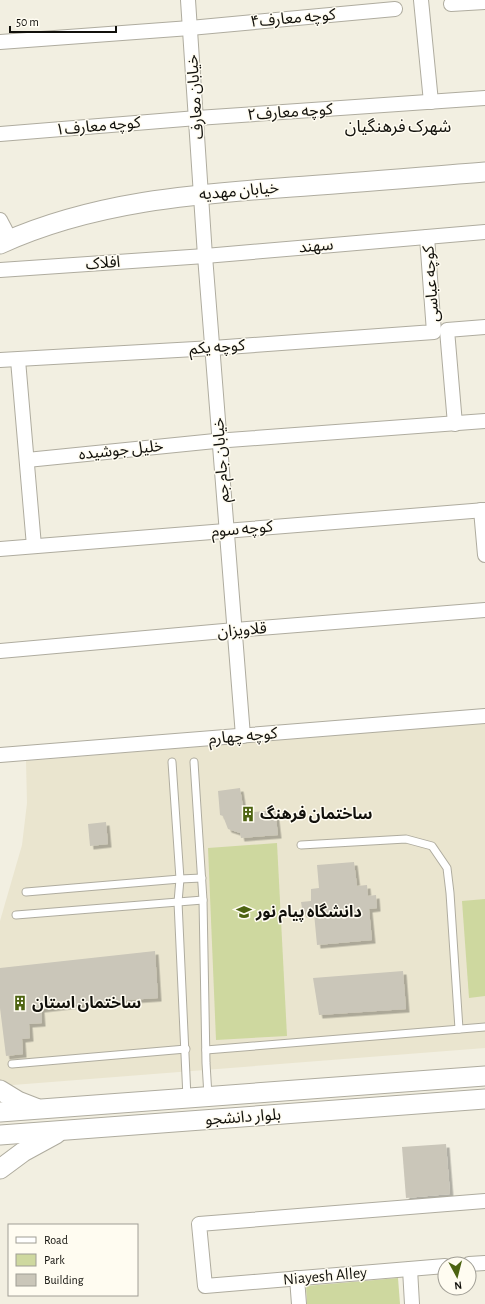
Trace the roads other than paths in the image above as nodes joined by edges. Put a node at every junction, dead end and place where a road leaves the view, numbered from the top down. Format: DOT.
graph roads {
  1 [pos="188,0"];
  2 [pos="421,0"];
  3 [pos="485,2"];
  4 [pos="451,4"];
  5 [pos="395,9"];
  6 [pos="190,28"];
  7 [pos="0,42"];
  8 [pos="485,98"];
  9 [pos="431,102"];
  10 [pos="197,118"];
  11 [pos="0,134"];
  12 [pos="485,172"];
  13 [pos="202,194"];
  14 [pos="0,220"];
  15 [pos="485,232"];
  16 [pos="427,237"];
  17 [pos="5,241"];
  18 [pos="205,256"];
  19 [pos="0,270"];
  20 [pos="485,327"];
  21 [pos="440,331"];
  22 [pos="213,348"];
  23 [pos="0,360"];
  24 [pos="18,360"];
  25 [pos="480,422"];
  26 [pos="455,424"];
  27 [pos="218,441"];
  28 [pos="27,460"];
  29 [pos="483,510"];
  30 [pos="227,530"];
  31 [pos="34,546"];
  32 [pos="0,549"];
  33 [pos="485,555"];
  34 [pos="485,610"];
  35 [pos="235,630"];
  36 [pos="0,651"];
  37 [pos="485,716"];
  38 [pos="243,736"];
  39 [pos="0,755"];
  40 [pos="172,762"];
  41 [pos="194,762"];
  42 [pos="301,845"];
  43 [pos="202,878"];
  44 [pos="180,879"];
  45 [pos="26,892"];
  46 [pos="203,900"];
  47 [pos="178,902"];
  48 [pos="16,915"];
  49 [pos="485,1027"];
  50 [pos="459,1029"];
  51 [pos="186,1049"];
  52 [pos="206,1050"];
  53 [pos="12,1064"];
  54 [pos="485,1076"];
  55 [pos="0,1090"];
  56 [pos="208,1096"];
  57 [pos="188,1098"];
  58 [pos="485,1099"];
  59 [pos="40,1109"];
  60 [pos="0,1112"];
  61 [pos="62,1131"];
  62 [pos="0,1135"];
  63 [pos="0,1169"];
  64 [pos="485,1201"];
  65 [pos="437,1267"];
  66 [pos="410,1269"];
  67 [pos="297,1278"];
  68 [pos="299,1304"];
  69 [pos="412,1304"];
  1 -- 6 [label="street, خیابان معارف"];
  2 -- 9 [label="street"];
  3 -- 4 [label="street"];
  5 -- 6 [label="street, کوچه معارف۴"];
  6 -- 7 [label="street, کوچه معارف۴"];
  6 -- 10 [label="street, خیابان معارف"];
  8 -- 9 [label="street, کوچه معارف۲"];
  9 -- 10 [label="street, کوچه معارف۲"];
  10 -- 11 [label="street, کوچه معارف۱"];
  10 -- 13 [label="street, خیابان معارف"];
  12 -- 13 [label="main road, خیابان مهدیه"];
  13 -- 17 [label="main road, خیابان مهدیه"];
  13 -- 18 [label="street, خیابان معارف"];
  14 -- 17 [label="street"];
  15 -- 16 [label="street, سهند"];
  16 -- 18 [label="street, سهند"];
  16 -- 21 [label="street, کوچه عباسی"];
  18 -- 19 [label="street, افلاک"];
  18 -- 22 [label="street, خیابان جام جم"];
  20 -- 21 [label="street, کوچه یکم"];
  21 -- 22 [label="street, کوچه یکم"];
  21 -- 26 [label="street, کوچه عباسی"];
  22 -- 24 [label="street, کوچه یکم"];
  22 -- 27 [label="street, خیابان جام جم"];
  23 -- 24 [label="street, کوچه یکم"];
  24 -- 28 [label="street"];
  25 -- 26 [label="street, خلیل جوشیده"];
  26 -- 27 [label="street, خلیل جوشیده"];
  27 -- 28 [label="street, خلیل جوشیده"];
  27 -- 30 [label="street, خیابان جام جم"];
  28 -- 31 [label="street"];
  29 -- 30 [label="street, کوچه سوم"];
  29 -- 33 [label="street"];
  30 -- 31 [label="street, کوچه سوم"];
  30 -- 35 [label="street, خیابان جام جم"];
  31 -- 32 [label="street, کوچه سوم"];
  34 -- 35 [label="street, قلاویزان"];
  35 -- 36 [label="street, قلاویزان"];
  35 -- 38 [label="street, خیابان جام جم"];
  37 -- 38 [label="street, کوچه چهارم"];
  38 -- 39 [label="street, کوچه چهارم"];
  40 -- 44 [label="lane"];
  41 -- 43 [label="lane"];
  42 -- 50 [label="lane"];
  43 -- 44 [label="lane"];
  43 -- 46 [label="lane"];
  44 -- 45 [label="lane"];
  44 -- 47 [label="lane"];
  46 -- 47 [label="lane"];
  46 -- 52 [label="lane"];
  47 -- 48 [label="lane"];
  47 -- 51 [label="lane"];
  49 -- 50 [label="lane"];
  50 -- 52 [label="lane"];
  51 -- 53 [label="lane"];
  51 -- 57 [label="lane"];
  52 -- 56 [label="lane"];
  54 -- 56 [label="main road, بلوار دانشجو"];
  55 -- 59 [label="main road"];
  56 -- 57 [label="main road, بلوار دانشجو"];
  57 -- 59 [label="main road, بلوار دانشجو"];
  58 -- 61 [label="main road, بلوار دانشجو"];
  59 -- 60 [label="main road, بلوار دانشجو"];
  61 -- 62 [label="main road, بلوار دانشجو"];
  61 -- 63 [label="main road"];
  64 -- 67 [label="street, Niayesh Alley"];
  65 -- 66 [label="street, Niayesh Alley"];
  66 -- 67 [label="street, Niayesh Alley"];
  66 -- 69 [label="street"];
  67 -- 68 [label="street"];
}
